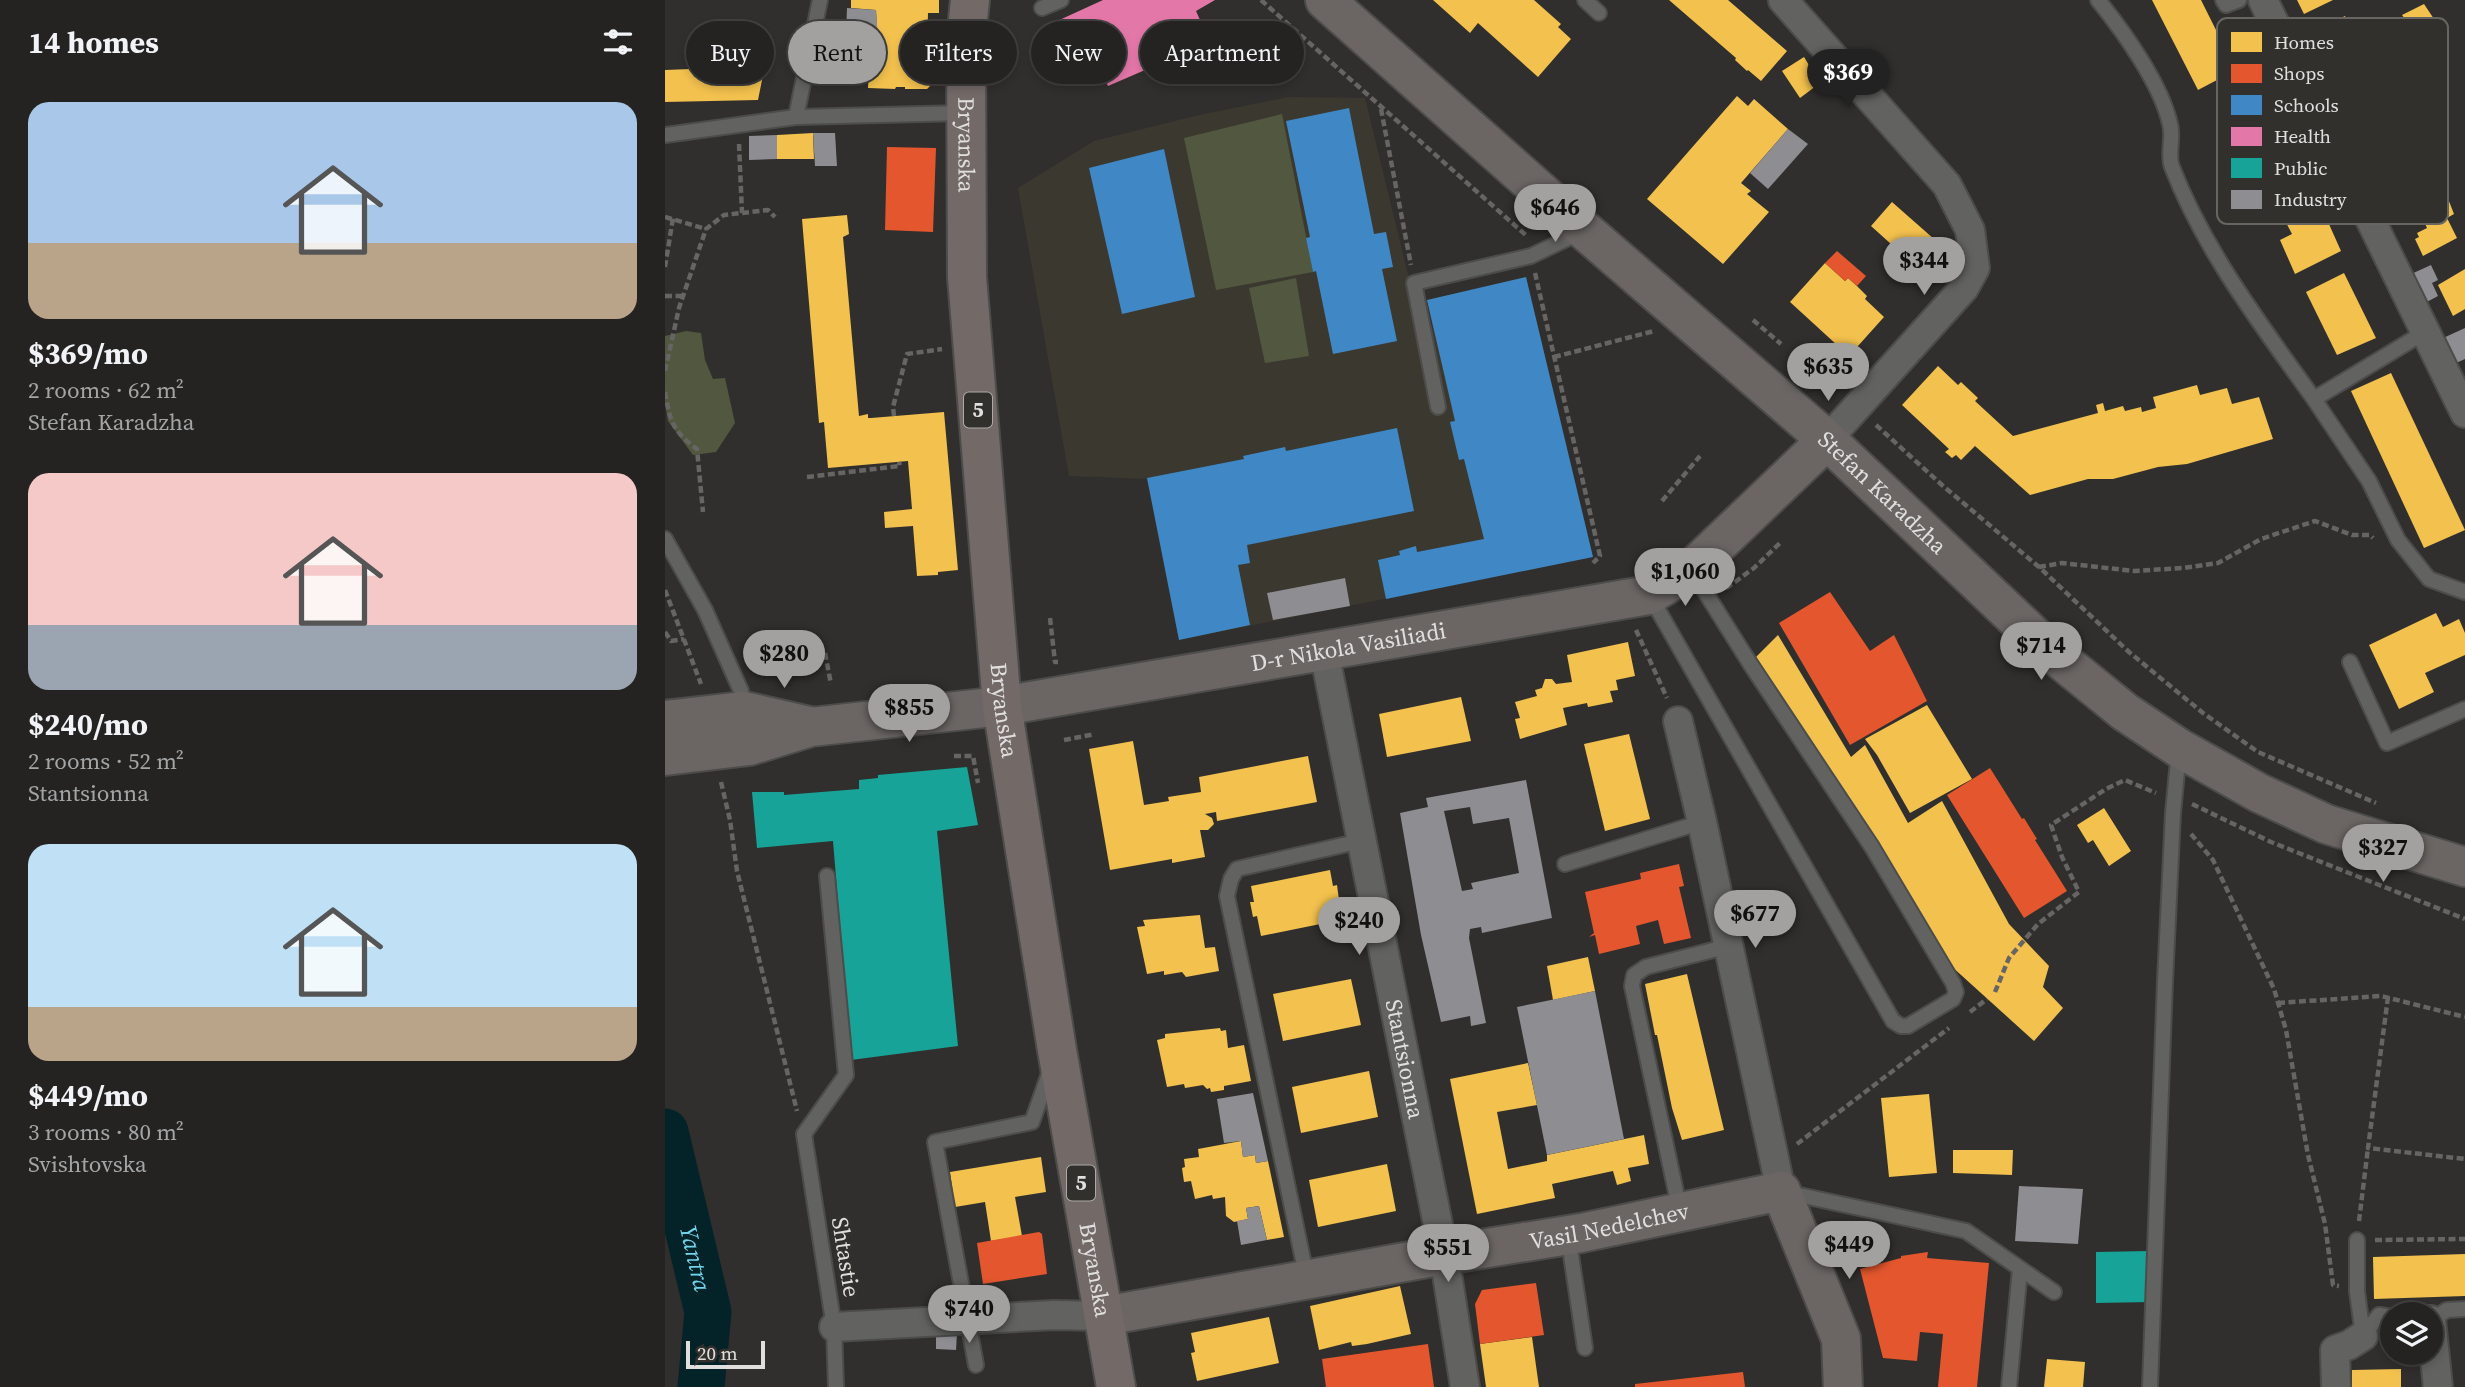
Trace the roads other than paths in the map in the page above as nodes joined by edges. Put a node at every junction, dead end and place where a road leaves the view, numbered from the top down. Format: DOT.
graph roads {
  1 [pos="820,0"];
  2 [pos="1061,0"];
  3 [pos="1325,0"];
  4 [pos="1585,0"];
  5 [pos="1783,0"];
  6 [pos="2098,0"];
  7 [pos="2223,0"];
  8 [pos="2239,0"];
  9 [pos="2263,0"];
  10 [pos="1042,8"];
  11 [pos="967,9"];
  12 [pos="1599,13"];
  13 [pos="2272,18"];
  14 [pos="965,113"];
  15 [pos="796,117"];
  16 [pos="665,135"];
  17 [pos="2372,224"];
  18 [pos="1584,230"];
  19 [pos="2425,332"];
  20 [pos="2314,399"];
  21 [pos="1439,407"];
  22 [pos="2465,413"];
  23 [pos="1827,440"];
  24 [pos="665,539"];
  25 [pos="1692,570"];
  26 [pos="2465,592"];
  27 [pos="1642,612"];
  28 [pos="1324,651"];
  29 [pos="2350,662"];
  30 [pos="1002,706"];
  31 [pos="2465,709"];
  32 [pos="1678,722"];
  33 [pos="746,729"];
  34 [pos="689,736"];
  35 [pos="2179,748"];
  36 [pos="1702,822"];
  37 [pos="2326,824"];
  38 [pos="1361,841"];
  39 [pos="1565,864"];
  40 [pos="2465,867"];
  41 [pos="827,876"];
  42 [pos="2465,890"];
  43 [pos="1729,946"];
  44 [pos="1057,1050"];
  45 [pos="1777,1176"];
  46 [pos="1680,1212"];
  47 [pos="1567,1235"];
  48 [pos="2357,1240"];
  49 [pos="1444,1255"];
  50 [pos="2020,1269"];
  51 [pos="1307,1280"];
  52 [pos="2054,1292"];
  53 [pos="2465,1309"];
  54 [pos="2443,1312"];
  55 [pos="2380,1315"];
  56 [pos="1104,1316"];
  57 [pos="2465,1318"];
  58 [pos="2443,1319"];
  59 [pos="967,1320"];
  60 [pos="834,1327"];
  61 [pos="2363,1336"];
  62 [pos="1585,1348"];
  63 [pos="2436,1365"];
  64 [pos="976,1366"];
  65 [pos="836,1387"];
  66 [pos="1116,1387"];
  67 [pos="1465,1387"];
  68 [pos="1843,1387"];
  69 [pos="2009,1387"];
  70 [pos="2150,1387"];
  71 [pos="2336,1387"];
  72 [pos="2438,1387"];
  1 -- 15 [label="lane"];
  2 -- 10 [label="lane"];
  3 -- 18 [label="street, Stefan Karadzha"];
  4 -- 12 [label="lane"];
  5 -- 23 [label="street, Stefan Karadzha"];
  6 -- 20 [label="lane"];
  7 -- 8 [label="lane"];
  9 -- 13 [label="street"];
  11 -- 14 [label="main road, Bryanska / 5"];
  14 -- 15 [label="lane"];
  14 -- 30 [label="main road, Bryanska / 5"];
  15 -- 16 [label="lane"];
  17 -- 19 [label="street"];
  18 -- 21 [label="lane"];
  18 -- 23 [label="street, Stefan Karadzha"];
  19 -- 20 [label="lane"];
  19 -- 22 [label="street"];
  20 -- 26 [label="lane"];
  23 -- 25 [label="street, D-r Nikola Vasiliadi"];
  23 -- 35 [label="street, Stefan Karadzha"];
  24 -- 33 [label="lane"];
  25 -- 27 [label="street, D-r Nikola Vasiliadi"];
  25 -- 27 [label="lane"];
  27 -- 28 [label="street, D-r Nikola Vasiliadi"];
  28 -- 30 [label="street, D-r Nikola Vasiliadi"];
  28 -- 38 [label="street, Stantsionna"];
  29 -- 31 [label="lane"];
  30 -- 33 [label="street, D-r Nikola Vasiliadi"];
  30 -- 44 [label="main road, Bryanska / 5"];
  32 -- 36 [label="street"];
  33 -- 34 [label="street, D-r Nikola Vasiliadi"];
  35 -- 37 [label="street, Stefan Karadzha"];
  35 -- 70 [label="lane"];
  36 -- 39 [label="lane"];
  36 -- 43 [label="street"];
  37 -- 40 [label="street, Stefan Karadzha"];
  37 -- 42 [label="street"];
  38 -- 49 [label="street, Stantsionna"];
  38 -- 51 [label="lane"];
  41 -- 60 [label="lane, Shtastie"];
  43 -- 45 [label="street"];
  43 -- 46 [label="lane"];
  44 -- 56 [label="main road, Bryanska / 5"];
  44 -- 59 [label="lane"];
  45 -- 46 [label="street, Vasil Nedelchev"];
  45 -- 50 [label="lane"];
  45 -- 68 [label="street"];
  46 -- 47 [label="street, Vasil Nedelchev"];
  47 -- 49 [label="street, Vasil Nedelchev"];
  47 -- 62 [label="lane"];
  48 -- 61 [label="lane"];
  49 -- 51 [label="street, Vasil Nedelchev"];
  49 -- 67 [label="street, Stantsionna"];
  50 -- 52 [label="lane"];
  50 -- 69 [label="lane"];
  51 -- 56 [label="street, Vasil Nedelchev"];
  53 -- 54 [label="lane"];
  55 -- 61 [label="lane"];
  56 -- 59 [label="street"];
  56 -- 66 [label="main road, Bryanska / 5"];
  57 -- 58 [label="lane"];
  59 -- 60 [label="street"];
  59 -- 64 [label="lane"];
  60 -- 65 [label="lane, Shtastie"];
  61 -- 71 [label="street"];
  63 -- 72 [label="street"];
}
